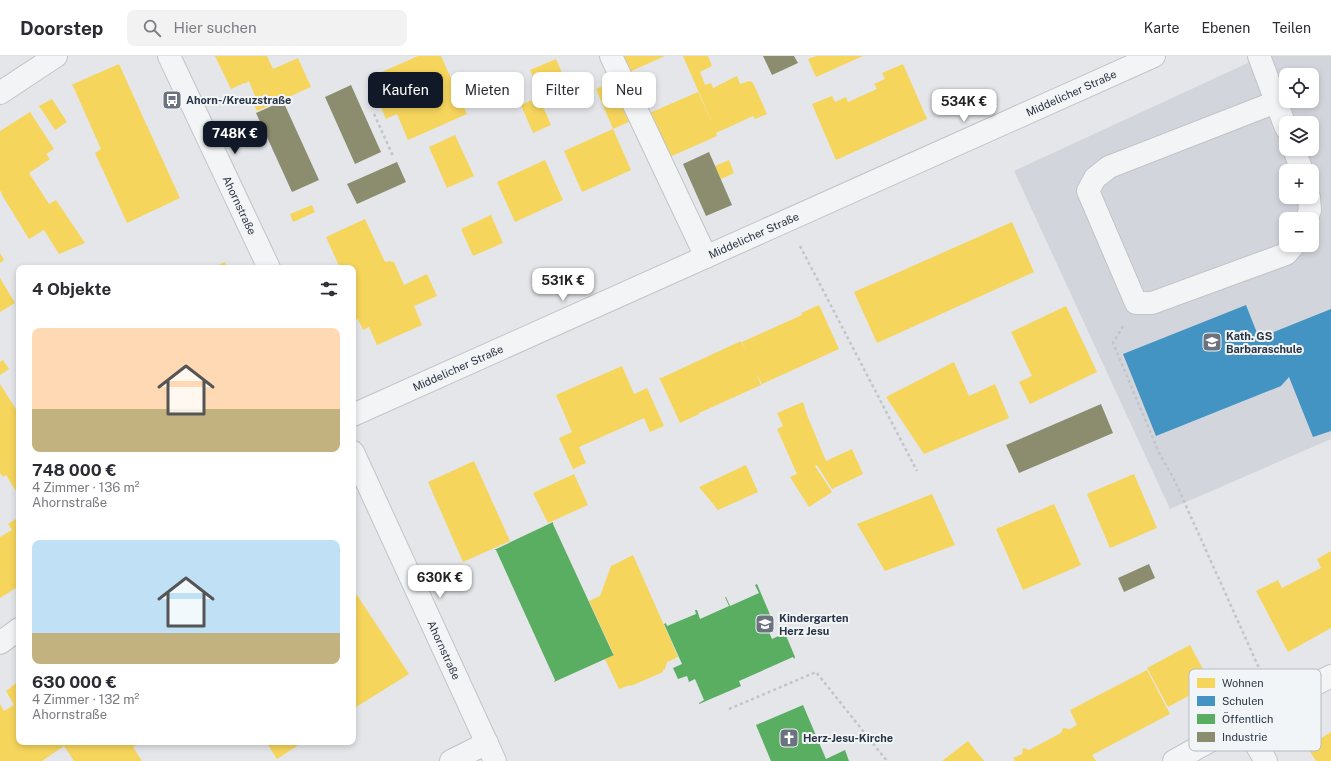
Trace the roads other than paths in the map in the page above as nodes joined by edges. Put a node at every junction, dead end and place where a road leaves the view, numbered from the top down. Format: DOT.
graph roads {
  1 [pos="56,56"];
  2 [pos="169,56"];
  3 [pos="611,56"];
  4 [pos="1154,56"];
  5 [pos="1259,56"];
  6 [pos="0,93"];
  7 [pos="1276,102"];
  8 [pos="1281,116"];
  9 [pos="1288,252"];
  10 [pos="706,257"];
  11 [pos="268,265"];
  12 [pos="356,414"];
  13 [pos="356,459"];
  14 [pos="16,631"];
  15 [pos="0,643"];
  16 [pos="1331,676"];
  17 [pos="1321,681"];
  18 [pos="1192,751"];
  19 [pos="1260,751"];
  20 [pos="491,752"];
  21 [pos="451,761"];
  22 [pos="1174,761"];
  23 [pos="1266,761"];
  1 -- 6 [label="street"];
  2 -- 11 [label="street, Ahornstraße"];
  3 -- 10 [label="street"];
  4 -- 10 [label="street, Middelicher Straße"];
  5 -- 7 [label="street"];
  7 -- 8 [label="street"];
  7 -- 9 [label="street"];
  10 -- 12 [label="street, Middelicher Straße"];
  13 -- 20 [label="street, Ahornstraße"];
  14 -- 15 [label="street"];
  16 -- 17 [label="street"];
  18 -- 22 [label="street"];
  19 -- 23 [label="street"];
  20 -- 21 [label="street"];
}
